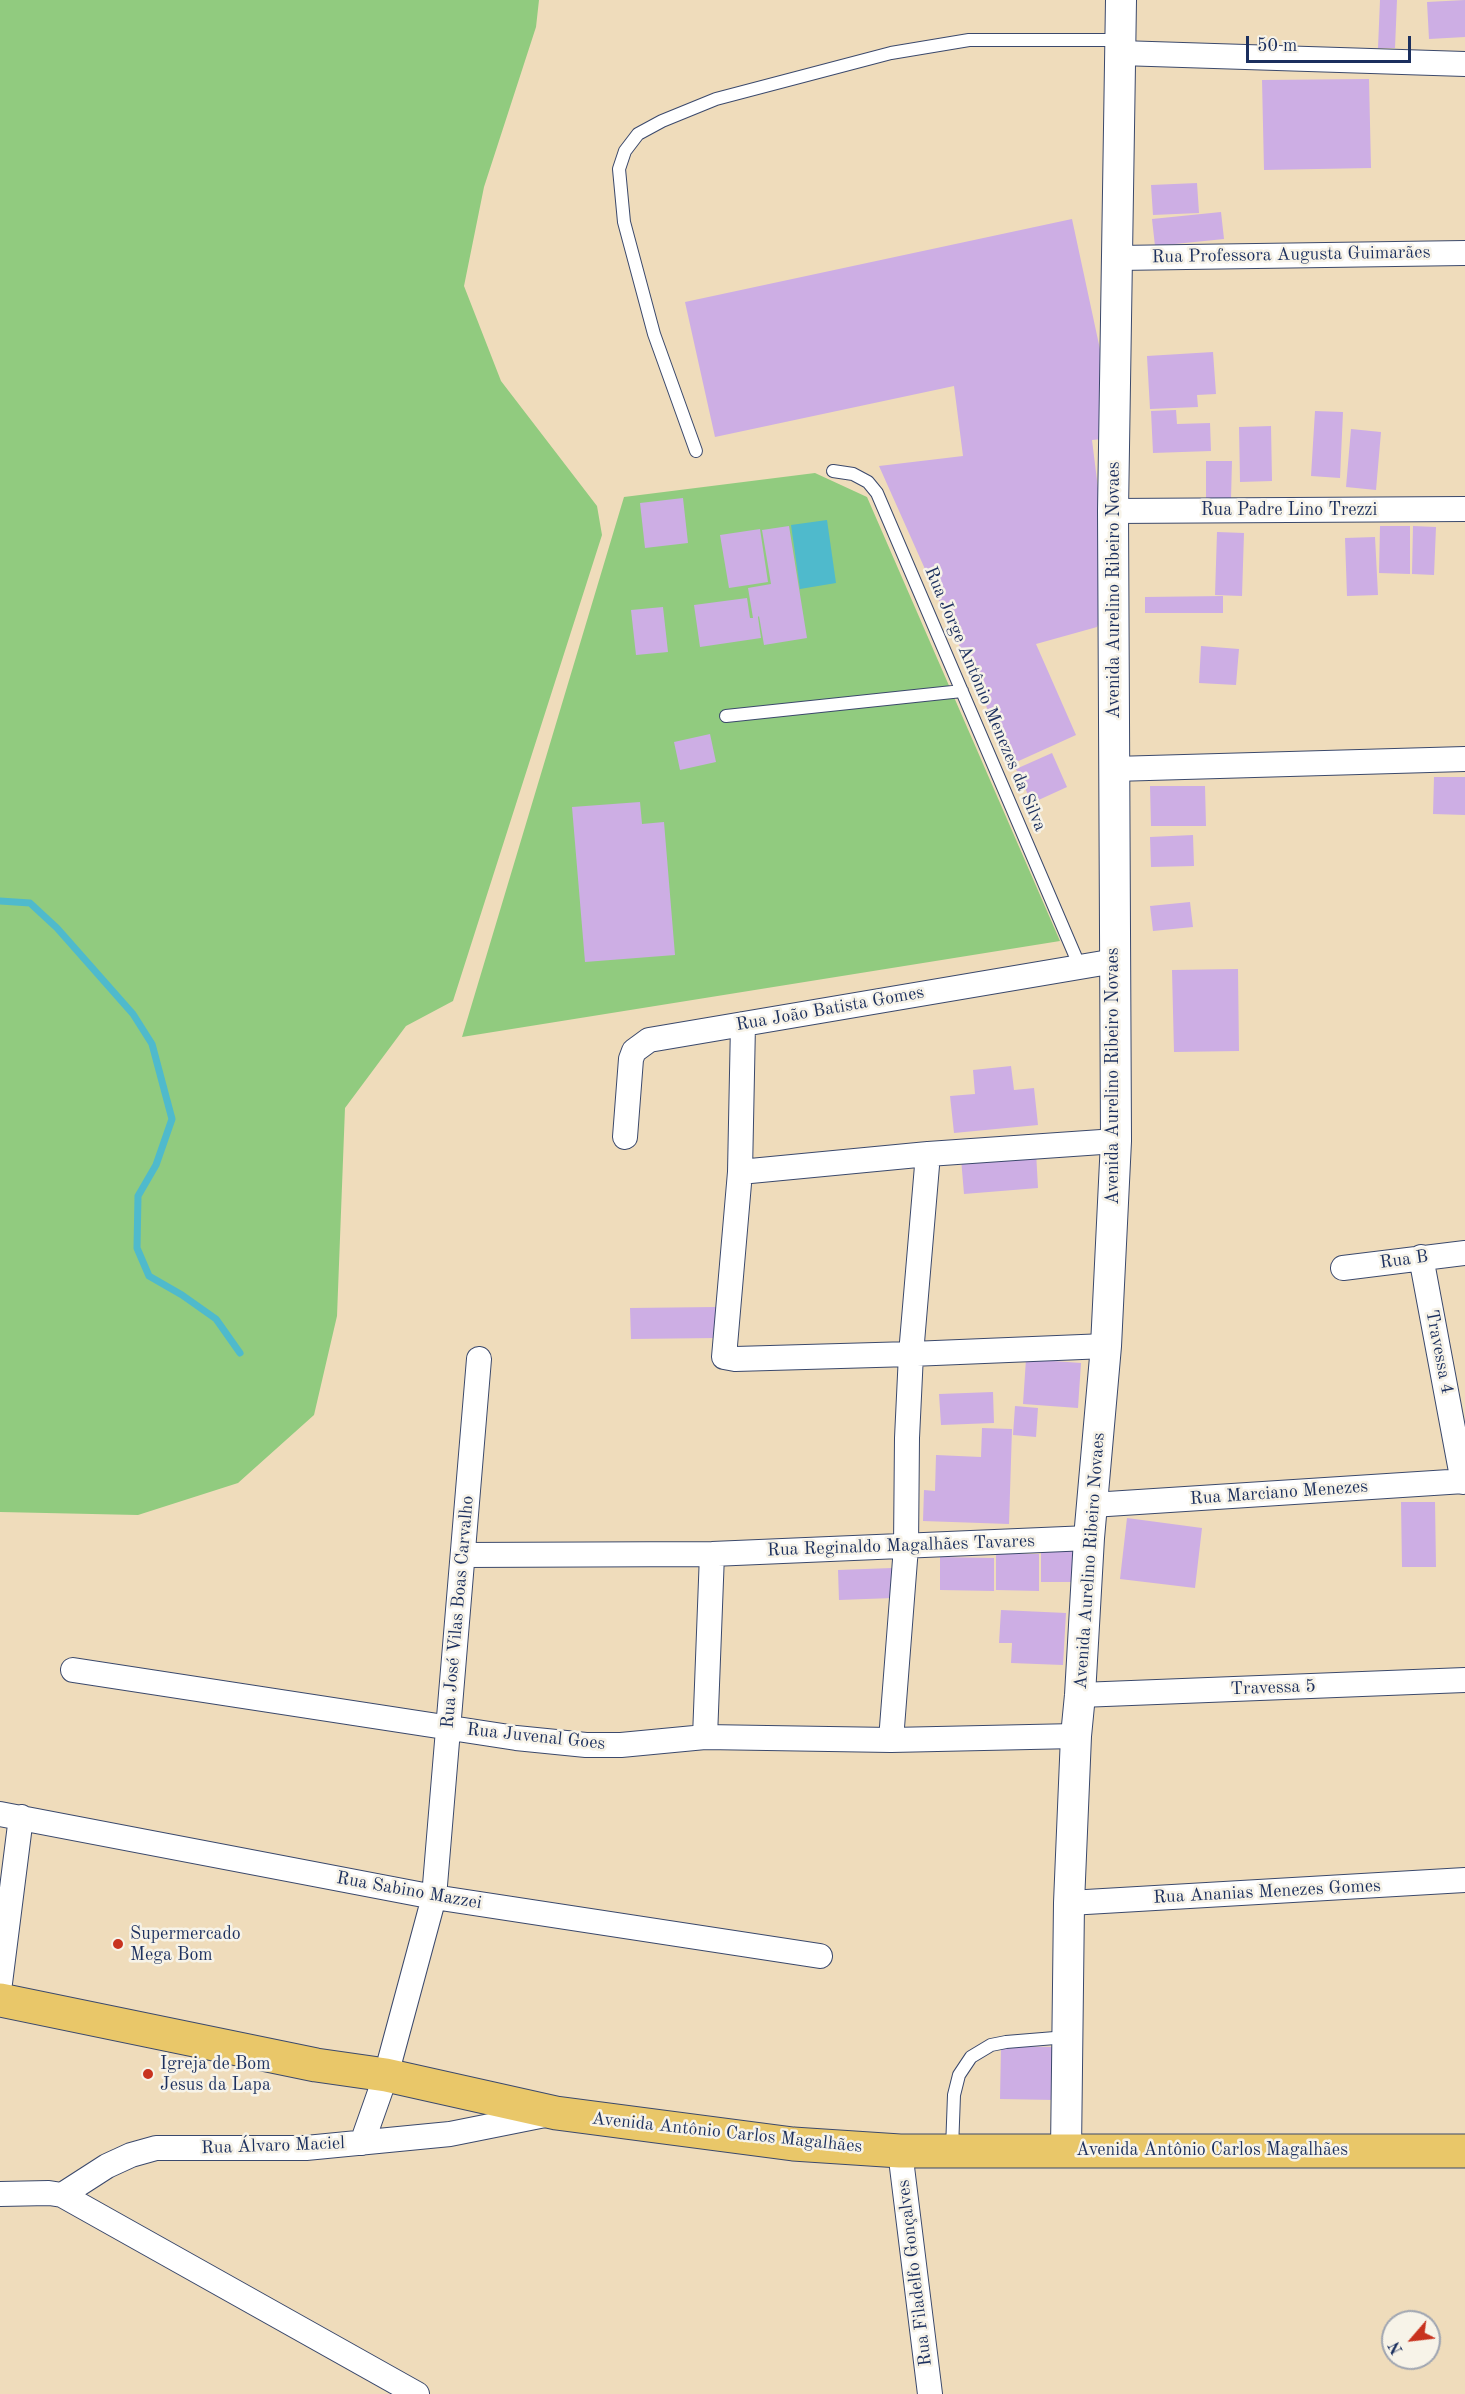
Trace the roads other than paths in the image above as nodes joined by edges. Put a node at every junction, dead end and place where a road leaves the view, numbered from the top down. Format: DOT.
graph roads {
  1 [pos="1122,0"];
  2 [pos="1121,47"];
  3 [pos="1465,64"];
  4 [pos="1465,253"];
  5 [pos="1117,258"];
  6 [pos="696,451"];
  7 [pos="833,471"];
  8 [pos="1465,509"];
  9 [pos="1113,511"];
  10 [pos="962,691"];
  11 [pos="726,716"];
  12 [pos="1465,759"];
  13 [pos="1114,769"];
  14 [pos="1114,961"];
  15 [pos="1080,967"];
  16 [pos="743,1024"];
  17 [pos="625,1137"];
  18 [pos="1116,1141"];
  19 [pos="928,1154"];
  20 [pos="740,1172"];
  21 [pos="1465,1253"];
  22 [pos="1421,1257"];
  23 [pos="1343,1268"];
  24 [pos="1106,1346"];
  25 [pos="911,1354"];
  26 [pos="479,1359"];
  27 [pos="1464,1481"];
  28 [pos="1092,1505"];
  29 [pos="1089,1538"];
  30 [pos="906,1547"];
  31 [pos="712,1554"];
  32 [pos="463,1555"];
  33 [pos="73,1670"];
  34 [pos="1465,1680"];
  35 [pos="1080,1695"];
  36 [pos="447,1727"];
  37 [pos="1076,1736"];
  38 [pos="705,1737"];
  39 [pos="891,1740"];
  40 [pos="11,1816"];
  41 [pos="1465,1880"];
  42 [pos="434,1897"];
  43 [pos="1069,1903"];
  44 [pos="820,1956"];
  45 [pos="0,1983"];
  46 [pos="0,2000"];
  47 [pos="1067,2037"];
  48 [pos="386,2075"];
  49 [pos="556,2113"];
  50 [pos="362,2143"];
  51 [pos="1066,2150"];
  52 [pos="900,2151"];
  53 [pos="952,2151"];
  54 [pos="1465,2151"];
  55 [pos="0,2194"];
  56 [pos="62,2195"];
  57 [pos="417,2394"];
  58 [pos="930,2394"];
  1 -- 2 [label="street, Avenida Aurelino Ribeiro Novaes"];
  2 -- 3 [label="street"];
  2 -- 5 [label="street, Avenida Aurelino Ribeiro Novaes"];
  2 -- 6 [label="lane"];
  4 -- 5 [label="street, Rua Professora Augusta Guimarães"];
  5 -- 9 [label="street, Avenida Aurelino Ribeiro Novaes"];
  7 -- 10 [label="lane, Rua Jorge Antônio Menezes da Silva"];
  8 -- 9 [label="street, Rua Padre Lino Trezzi"];
  9 -- 13 [label="street, Avenida Aurelino Ribeiro Novaes"];
  10 -- 11 [label="lane"];
  10 -- 15 [label="lane, Rua Jorge Antônio Menezes da Silva"];
  12 -- 13 [label="street"];
  13 -- 14 [label="street, Avenida Aurelino Ribeiro Novaes"];
  14 -- 15 [label="street, Rua João Batista Gomes"];
  14 -- 18 [label="street, Avenida Aurelino Ribeiro Novaes"];
  15 -- 16 [label="street, Rua João Batista Gomes"];
  16 -- 17 [label="street, Rua João Batista Gomes"];
  16 -- 20 [label="street"];
  18 -- 19 [label="street"];
  18 -- 24 [label="street, Avenida Aurelino Ribeiro Novaes"];
  19 -- 20 [label="street"];
  19 -- 25 [label="street"];
  20 -- 25 [label="street"];
  21 -- 22 [label="street, Rua B"];
  22 -- 23 [label="street, Rua B"];
  22 -- 27 [label="street, Travessa 4"];
  24 -- 25 [label="street"];
  24 -- 28 [label="street, Avenida Aurelino Ribeiro Novaes"];
  25 -- 30 [label="street"];
  26 -- 32 [label="street, Rua José Vilas Boas Carvalho"];
  27 -- 28 [label="street, Rua Marciano Menezes"];
  28 -- 29 [label="street, Avenida Aurelino Ribeiro Novaes"];
  29 -- 30 [label="street, Rua Reginaldo Magalhães Tavares"];
  29 -- 35 [label="street, Avenida Aurelino Ribeiro Novaes"];
  30 -- 31 [label="street, Rua Reginaldo Magalhães Tavares"];
  30 -- 39 [label="street"];
  31 -- 32 [label="street, Rua Reginaldo Magalhães Tavares"];
  31 -- 38 [label="street"];
  32 -- 36 [label="street, Rua José Vilas Boas Carvalho"];
  33 -- 36 [label="street, Rua Juvenal Goes"];
  34 -- 35 [label="street, Travessa 5"];
  35 -- 37 [label="street, Avenida Aurelino Ribeiro Novaes"];
  36 -- 38 [label="street, Rua Juvenal Goes"];
  36 -- 42 [label="street, Rua José Vilas Boas Carvalho"];
  37 -- 39 [label="street, Rua Juvenal Goes"];
  37 -- 43 [label="street, Avenida Aurelino Ribeiro Novaes"];
  38 -- 39 [label="street, Rua Juvenal Goes"];
  40 -- 42 [label="street, Rua Sabino Mazzei"];
  40 -- 45 [label="street"];
  41 -- 43 [label="street, Rua Ananias Menezes Gomes"];
  42 -- 44 [label="street, Rua Sabino Mazzei"];
  42 -- 48 [label="street, Rua José Vilas Boas Carvalho"];
  43 -- 47 [label="street, Avenida Aurelino Ribeiro Novaes"];
  46 -- 48 [label="main road, Avenida Antônio Carlos Magalhães"];
  47 -- 51 [label="street, Avenida Aurelino Ribeiro Novaes"];
  47 -- 53 [label="lane"];
  48 -- 49 [label="main road, Avenida Antônio Carlos Magalhães"];
  48 -- 50 [label="street, Rua José Vilas Boas Carvalho"];
  49 -- 50 [label="street, Rua Álvaro Maciel"];
  49 -- 52 [label="main road, Avenida Antônio Carlos Magalhães"];
  50 -- 56 [label="street, Rua Álvaro Maciel"];
  51 -- 53 [label="main road, Avenida Antônio Carlos Magalhães"];
  51 -- 54 [label="main road, Avenida Antônio Carlos Magalhães"];
  52 -- 53 [label="main road, Avenida Antônio Carlos Magalhães"];
  52 -- 58 [label="street, Rua Filadelfo Gonçalves"];
  55 -- 56 [label="street"];
  56 -- 57 [label="street"];
}
